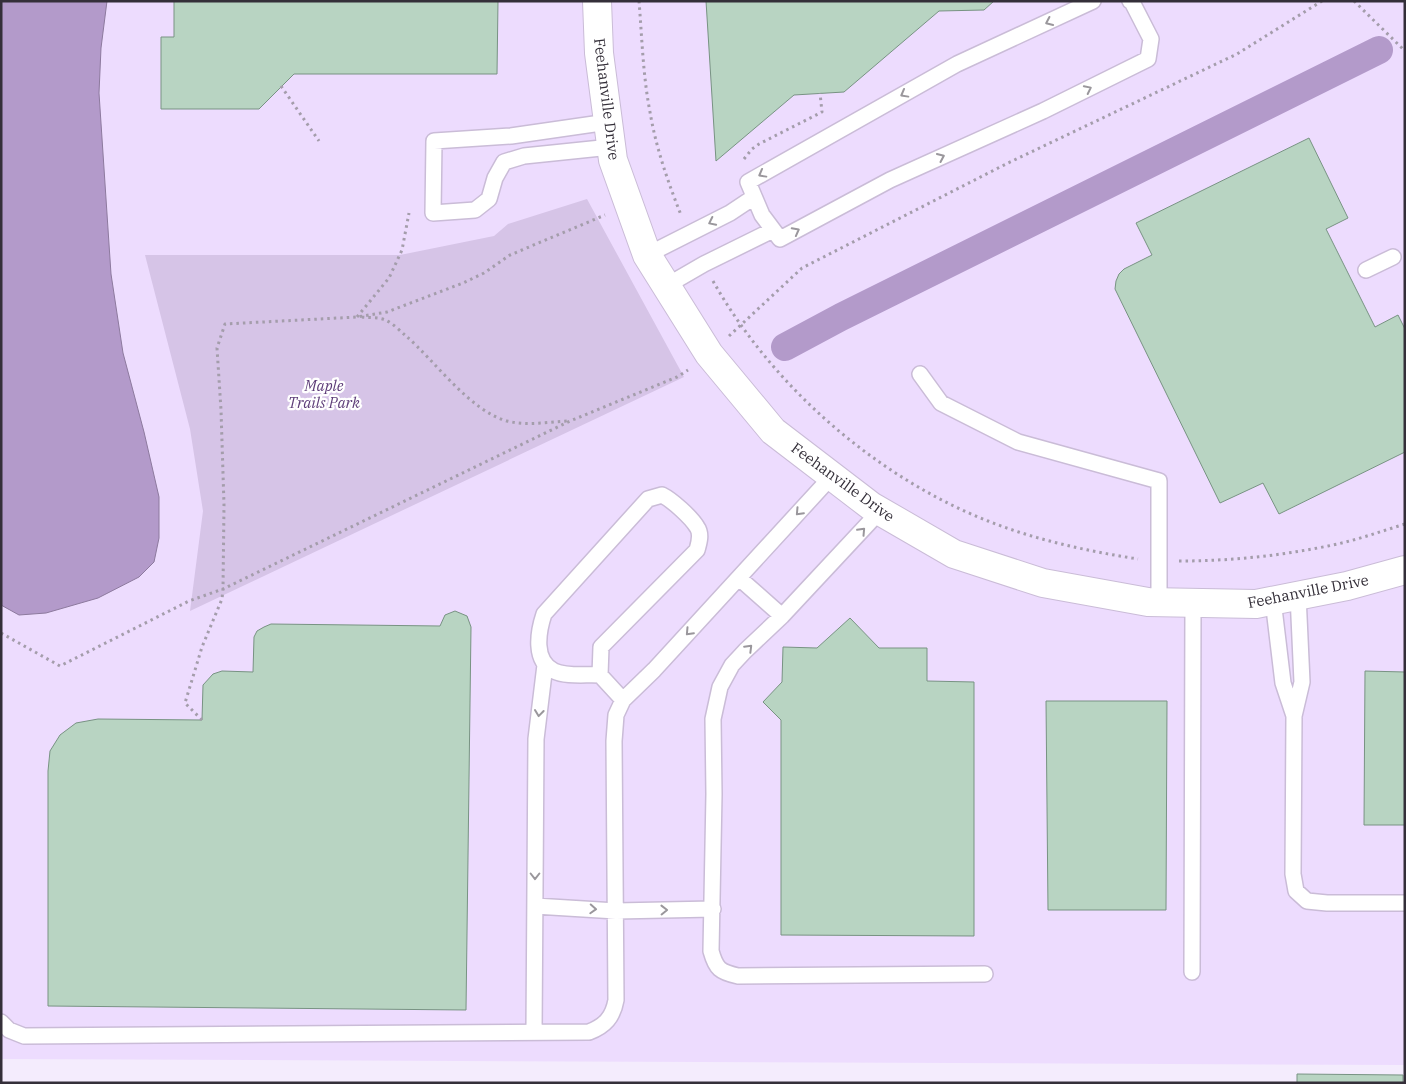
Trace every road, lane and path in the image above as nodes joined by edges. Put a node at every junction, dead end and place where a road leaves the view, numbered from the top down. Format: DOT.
graph roads {
  1 [pos="597,1"];
  2 [pos="1093,1"];
  3 [pos="1130,1"];
  4 [pos="1322,1"];
  5 [pos="1354,1"];
  6 [pos="1405,51"];
  7 [pos="282,86"];
  8 [pos="610,135"];
  9 [pos="319,141"];
  10 [pos="754,197"];
  11 [pos="629,205"];
  12 [pos="409,213"];
  13 [pos="773,230"];
  14 [pos="647,255"];
  15 [pos="1392,256"];
  16 [pos="1366,270"];
  17 [pos="666,286"];
  18 [pos="357,317"];
  19 [pos="742,324"];
  20 [pos="920,374"];
  21 [pos="678,377"];
  22 [pos="570,421"];
  23 [pos="832,476"];
  24 [pos="880,511"];
  25 [pos="1405,570"];
  26 [pos="739,578"];
  27 [pos="223,589"];
  28 [pos="1285,598"];
  29 [pos="1159,603"];
  30 [pos="1193,603"];
  31 [pos="782,616"];
  32 [pos="1,633"];
  33 [pos="545,665"];
  34 [pos="600,675"];
  35 [pos="623,700"];
  36 [pos="1294,716"];
  37 [pos="202,720"];
  38 [pos="1405,903"];
  39 [pos="535,906"];
  40 [pos="713,909"];
  41 [pos="616,911"];
  42 [pos="1192,972"];
  43 [pos="985,974"];
  44 [pos="1,1022"];
  45 [pos="534,1032"];
  1 -- 8 [label="street, Feehanville Drive"];
  2 -- 10 [label="lane, one-way"];
  13 -- 3 [label="lane, one-way"];
  4 -- 19 [label="path"];
  5 -- 6 [label="path"];
  7 -- 9 [label="path"];
  8 -- 8 [label="lane"];
  8 -- 11 [label="street, Feehanville Drive"];
  10 -- 13 [label="lane"];
  10 -- 14 [label="lane, one-way"];
  11 -- 14 [label="street, Feehanville Drive"];
  11 -- 18 [label="path"];
  12 -- 18 [label="path"];
  13 -- 17 [label="lane"];
  14 -- 17 [label="street, Feehanville Drive"];
  15 -- 16 [label="lane"];
  17 -- 23 [label="street, Feehanville Drive"];
  18 -- 22 [label="path"];
  18 -- 27 [label="path"];
  20 -- 29 [label="lane"];
  21 -- 22 [label="path"];
  22 -- 27 [label="path"];
  23 -- 24 [label="street, Feehanville Drive"];
  23 -- 26 [label="lane, one-way"];
  24 -- 29 [label="street, Feehanville Drive"];
  31 -- 24 [label="lane, one-way"];
  25 -- 28 [label="street, Feehanville Drive"];
  26 -- 31 [label="lane"];
  26 -- 35 [label="lane, one-way"];
  27 -- 32 [label="path"];
  27 -- 37 [label="path"];
  28 -- 30 [label="street, Feehanville Drive"];
  28 -- 36 [label="lane"];
  28 -- 36 [label="lane"];
  29 -- 30 [label="street, Feehanville Drive"];
  30 -- 42 [label="lane"];
  40 -- 31 [label="lane, one-way"];
  33 -- 34 [label="lane"];
  33 -- 34 [label="lane"];
  33 -- 39 [label="lane, one-way"];
  34 -- 35 [label="lane"];
  35 -- 41 [label="lane"];
  36 -- 38 [label="lane"];
  39 -- 41 [label="lane, one-way"];
  39 -- 45 [label="lane"];
  41 -- 40 [label="lane, one-way"];
  40 -- 43 [label="lane"];
  41 -- 45 [label="lane"];
  44 -- 45 [label="lane"];
}
